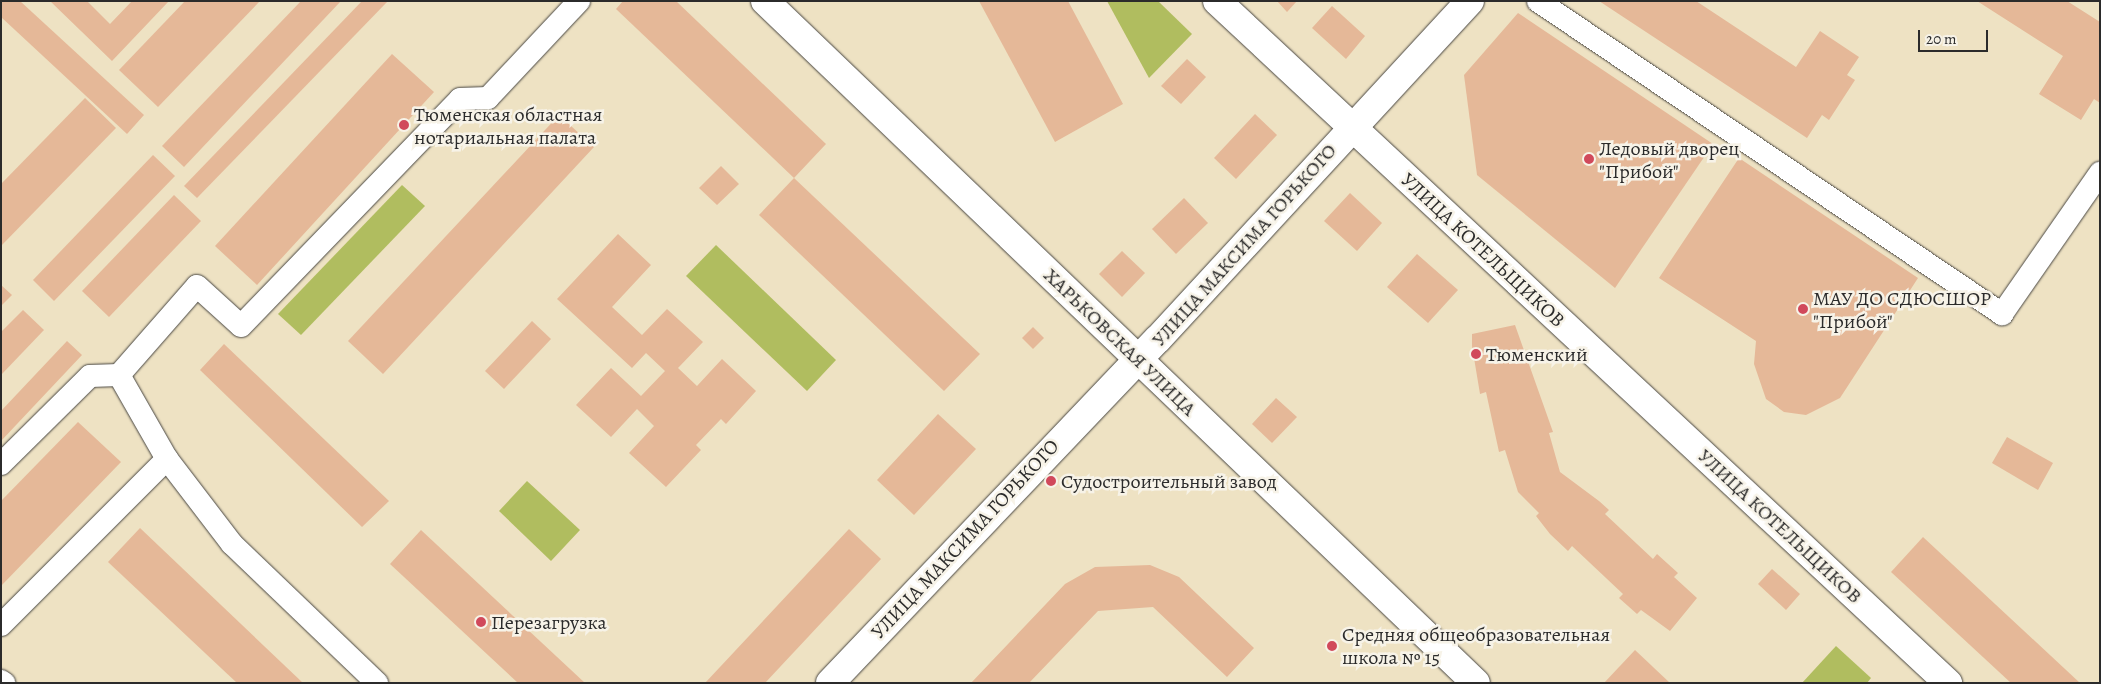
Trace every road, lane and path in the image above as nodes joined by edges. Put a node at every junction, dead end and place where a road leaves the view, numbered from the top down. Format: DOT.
graph roads {
  1 [pos="579,1"];
  2 [pos="765,1"];
  3 [pos="1217,1"];
  4 [pos="1470,1"];
  5 [pos="1538,1"];
  6 [pos="1350,128"];
  7 [pos="2100,173"];
  8 [pos="1138,359"];
  9 [pos="119,375"];
  10 [pos="167,459"];
  11 [pos="1,464"];
  12 [pos="1,625"];
  13 [pos="378,683"];
  14 [pos="830,683"];
  15 [pos="1476,683"];
  16 [pos="1948,683"];
  1 -- 9 [label="street"];
  2 -- 8 [label="street, ХАРЬКОВСКАЯ УЛИЦА"];
  3 -- 6 [label="street, УЛИЦА КОТЕЛЬЩИКОВ"];
  4 -- 6 [label="street, УЛИЦА МАКСИМА ГОРЬКОГО"];
  5 -- 7 [label="street"];
  6 -- 8 [label="street, УЛИЦА МАКСИМА ГОРЬКОГО"];
  6 -- 16 [label="street, УЛИЦА КОТЕЛЬЩИКОВ"];
  8 -- 14 [label="street, УЛИЦА МАКСИМА ГОРЬКОГО"];
  8 -- 15 [label="street, ХАРЬКОВСКАЯ УЛИЦА"];
  9 -- 10 [label="street"];
  9 -- 11 [label="street"];
  10 -- 12 [label="street"];
  10 -- 13 [label="street"];
}
